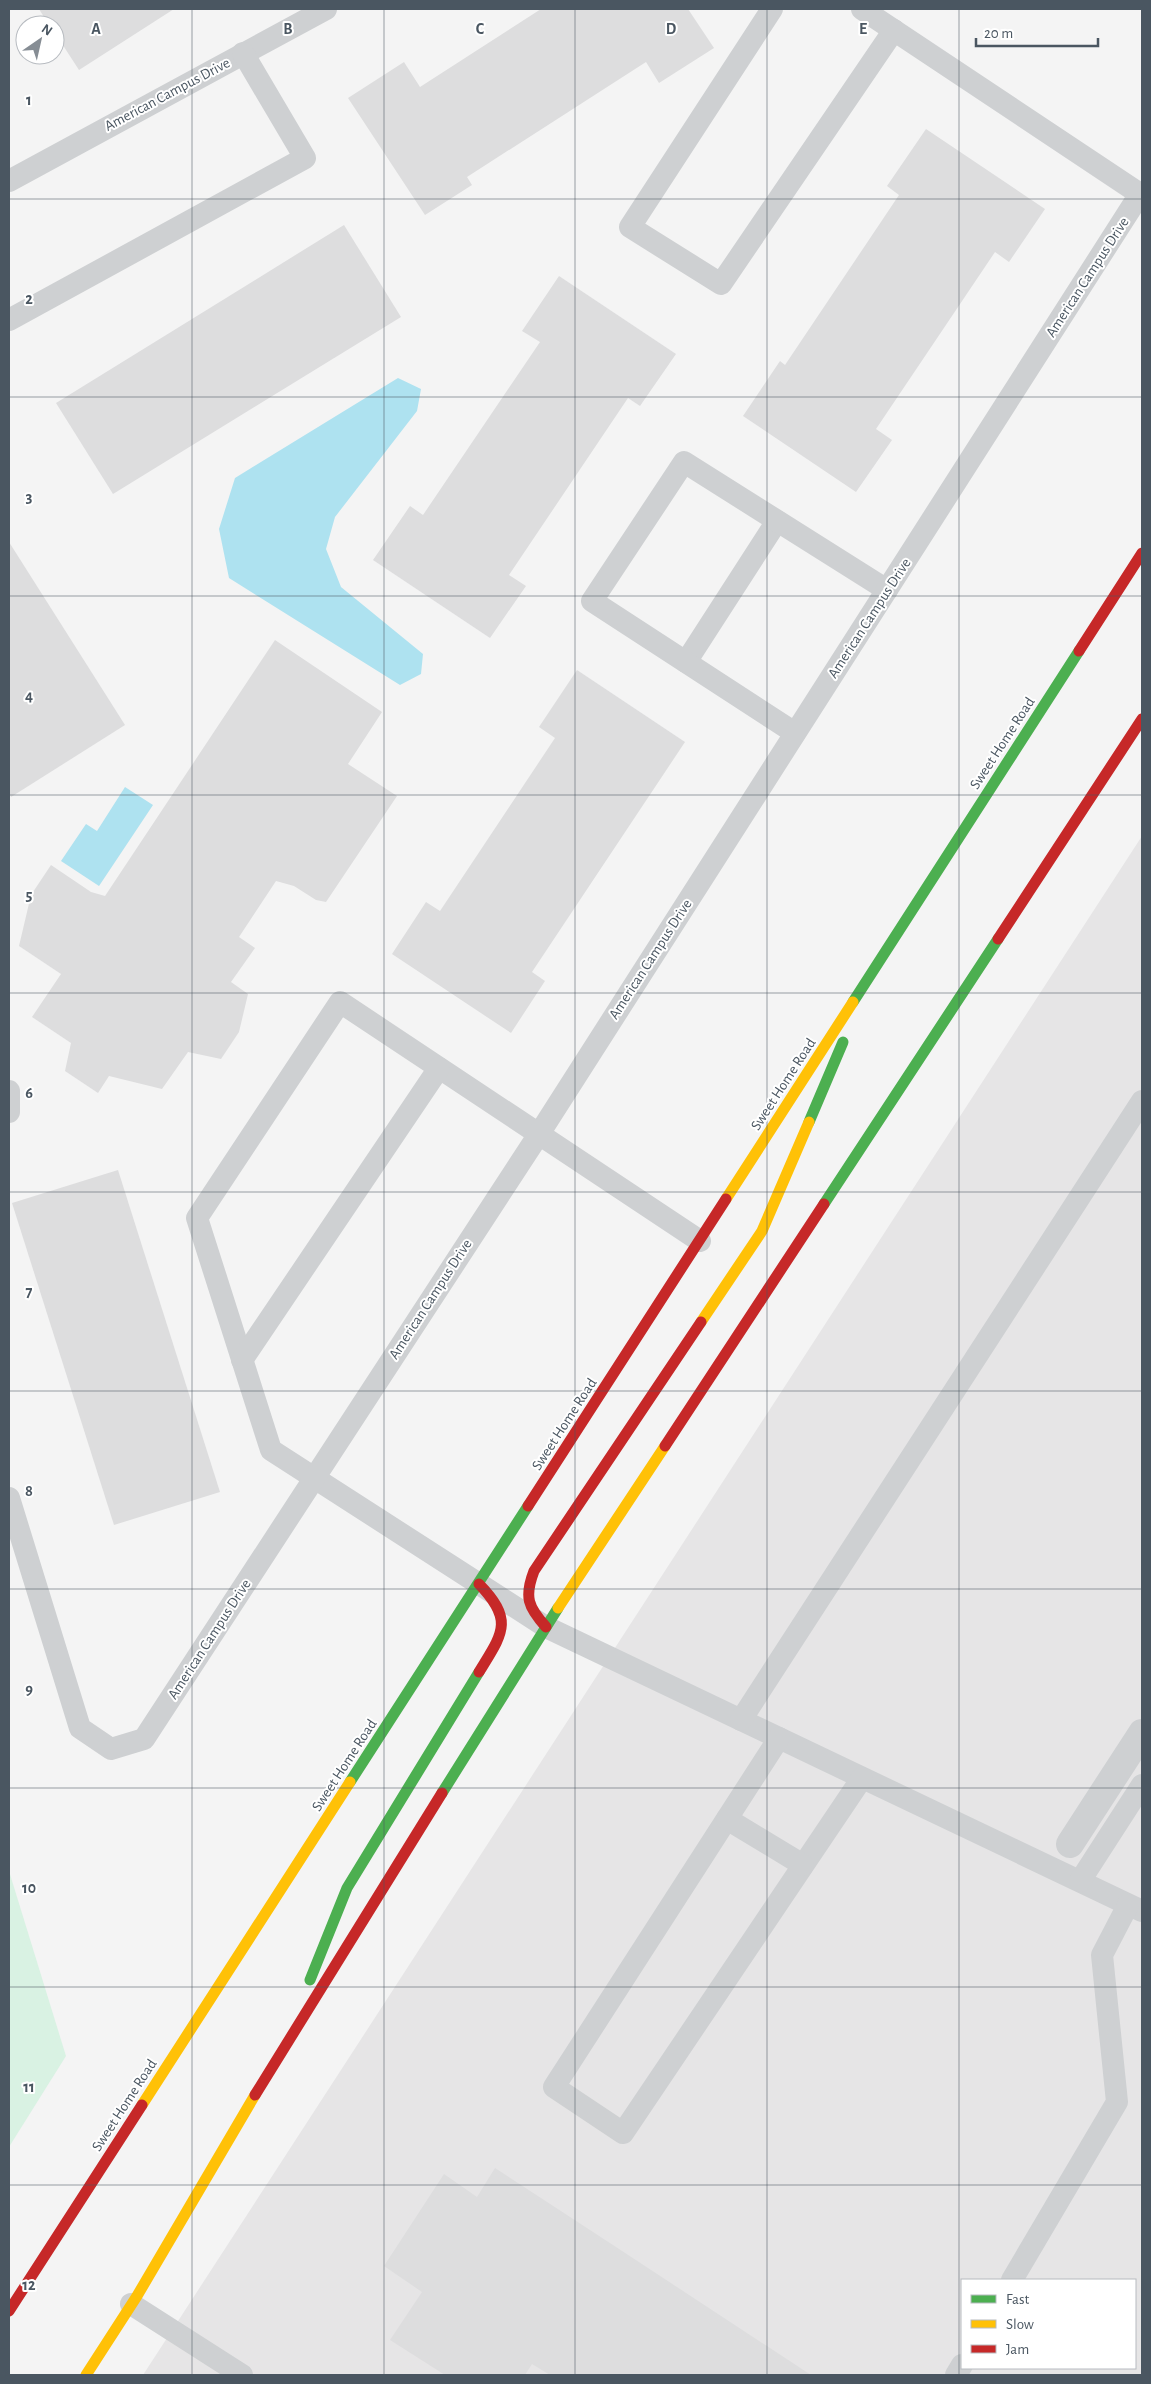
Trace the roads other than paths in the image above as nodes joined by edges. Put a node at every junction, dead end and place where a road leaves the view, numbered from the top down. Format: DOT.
graph roads {
  1 [pos="326,9"];
  2 [pos="772,9"];
  3 [pos="862,9"];
  4 [pos="894,30"];
  5 [pos="243,54"];
  6 [pos="9,180"];
  7 [pos="9,320"];
  8 [pos="777,521"];
  9 [pos="1142,553"];
  10 [pos="887,590"];
  11 [pos="686,662"];
  12 [pos="1142,720"];
  13 [pos="795,733"];
  14 [pos="875,968"];
  15 [pos="439,1068"];
  16 [pos="9,1091"];
  17 [pos="1142,1101"];
  18 [pos="9,1112"];
  19 [pos="539,1134"];
  20 [pos="700,1241"];
  21 [pos="242,1360"];
  22 [pos="313,1478"];
  23 [pos="9,1498"];
  24 [pos="479,1584"];
  25 [pos="546,1627"];
  26 [pos="742,1720"];
  27 [pos="1142,1733"];
  28 [pos="779,1738"];
  29 [pos="862,1778"];
  30 [pos="1142,1785"];
  31 [pos="727,1819"];
  32 [pos="1070,1844"];
  33 [pos="803,1865"];
  34 [pos="1080,1881"];
  35 [pos="1135,1908"];
  36 [pos="285,2044"];
  37 [pos="1013,2279"];
  38 [pos="131,2304"];
  39 [pos="9,2311"];
  40 [pos="86,2375"];
  41 [pos="242,2375"];
  1 -- 5 [label="lane, American Campus Drive"];
  2 -- 4 [label="lane"];
  3 -- 4 [label="lane, American Campus Drive"];
  4 -- 10 [label="lane, American Campus Drive"];
  5 -- 6 [label="lane, American Campus Drive"];
  5 -- 7 [label="lane"];
  8 -- 10 [label="lane"];
  8 -- 11 [label="lane"];
  8 -- 11 [label="lane"];
  9 -- 14 [label="main road, Sweet Home Road"];
  10 -- 13 [label="lane, American Campus Drive"];
  11 -- 13 [label="lane"];
  12 -- 25 [label="main road"];
  13 -- 19 [label="lane, American Campus Drive"];
  14 -- 20 [label="main road, Sweet Home Road"];
  14 -- 25 [label="main road"];
  15 -- 19 [label="lane"];
  15 -- 21 [label="lane"];
  15 -- 21 [label="lane"];
  16 -- 18 [label="lane"];
  17 -- 26 [label="lane"];
  19 -- 20 [label="lane"];
  19 -- 22 [label="lane, American Campus Drive"];
  20 -- 24 [label="main road, Sweet Home Road"];
  21 -- 22 [label="lane"];
  22 -- 23 [label="lane, American Campus Drive"];
  22 -- 24 [label="lane"];
  24 -- 25 [label="lane"];
  24 -- 36 [label="main road"];
  24 -- 39 [label="main road, Sweet Home Road"];
  25 -- 26 [label="lane"];
  25 -- 36 [label="main road"];
  26 -- 28 [label="lane"];
  27 -- 32 [label="street"];
  28 -- 29 [label="lane"];
  28 -- 31 [label="lane"];
  29 -- 33 [label="lane"];
  29 -- 34 [label="lane"];
  30 -- 34 [label="lane"];
  31 -- 33 [label="lane"];
  31 -- 33 [label="lane"];
  34 -- 35 [label="lane"];
  35 -- 37 [label="lane"];
  36 -- 38 [label="main road"];
  38 -- 40 [label="main road"];
  38 -- 41 [label="lane"];
}
